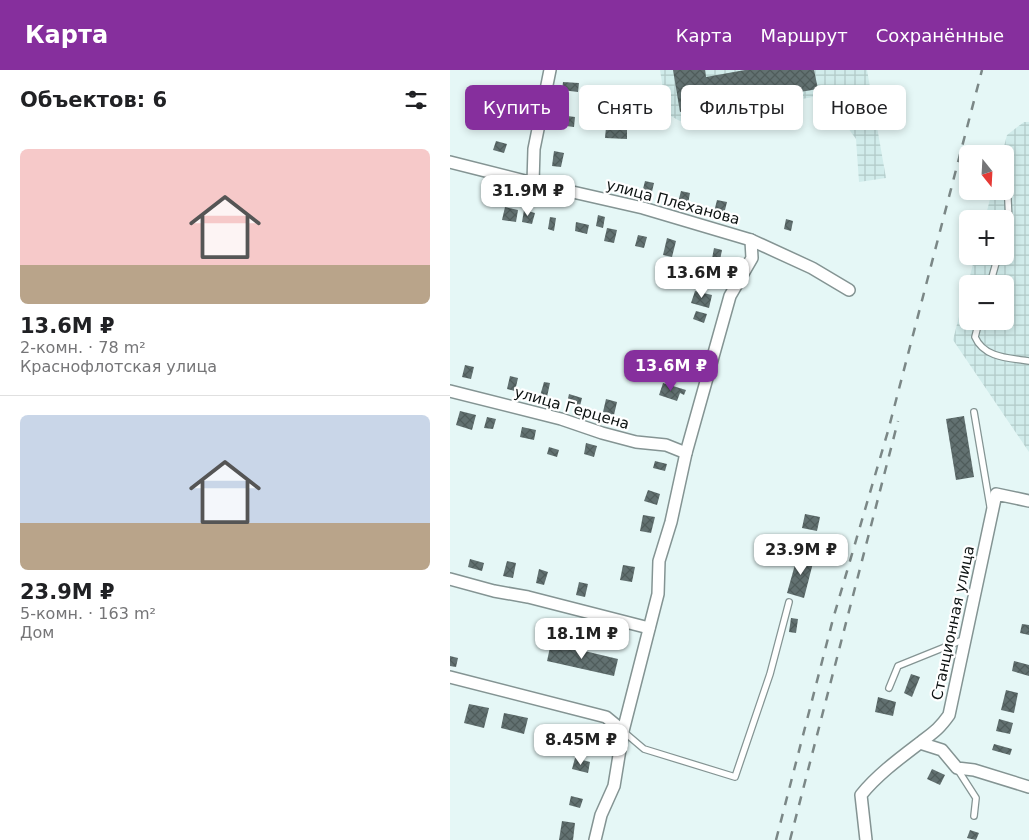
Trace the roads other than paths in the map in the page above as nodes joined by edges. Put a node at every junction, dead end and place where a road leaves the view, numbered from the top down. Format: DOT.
graph roads {
  1 [pos="550,70"];
  2 [pos="450,162"];
  3 [pos="533,183"];
  4 [pos="751,240"];
  5 [pos="849,290"];
  6 [pos="977,330"];
  7 [pos="1029,361"];
  8 [pos="450,391"];
  9 [pos="974,412"];
  10 [pos="686,453"];
  11 [pos="1029,501"];
  12 [pos="992,515"];
  13 [pos="450,579"];
  14 [pos="789,602"];
  15 [pos="649,628"];
  16 [pos="965,639"];
  17 [pos="450,677"];
  18 [pos="889,688"];
  19 [pos="939,730"];
  20 [pos="623,731"];
  21 [pos="920,743"];
  22 [pos="942,750"];
  23 [pos="956,768"];
  24 [pos="1029,787"];
  25 [pos="974,816"];
  26 [pos="595,840"];
  27 [pos="866,840"];
  1 -- 3 [label="street"];
  2 -- 3 [label="street, улица Плеханова"];
  3 -- 4 [label="street, улица Плеханова"];
  4 -- 5 [label="street, улица Плеханова"];
  4 -- 10 [label="street"];
  6 -- 7 [label="lane"];
  8 -- 10 [label="street, улица Герцена"];
  9 -- 12 [label="lane"];
  10 -- 15 [label="street"];
  11 -- 12 [label="street, Станционная улица"];
  12 -- 16 [label="street, Станционная улица"];
  13 -- 15 [label="street"];
  14 -- 20 [label="lane"];
  15 -- 20 [label="street"];
  16 -- 18 [label="lane"];
  16 -- 19 [label="street, Станционная улица"];
  17 -- 20 [label="street"];
  19 -- 21 [label="street, Станционная улица"];
  19 -- 22 [label="street"];
  20 -- 26 [label="street"];
  21 -- 22 [label="street"];
  21 -- 27 [label="street, Станционная улица"];
  22 -- 23 [label="street"];
  23 -- 24 [label="street"];
  23 -- 25 [label="lane"];
}
